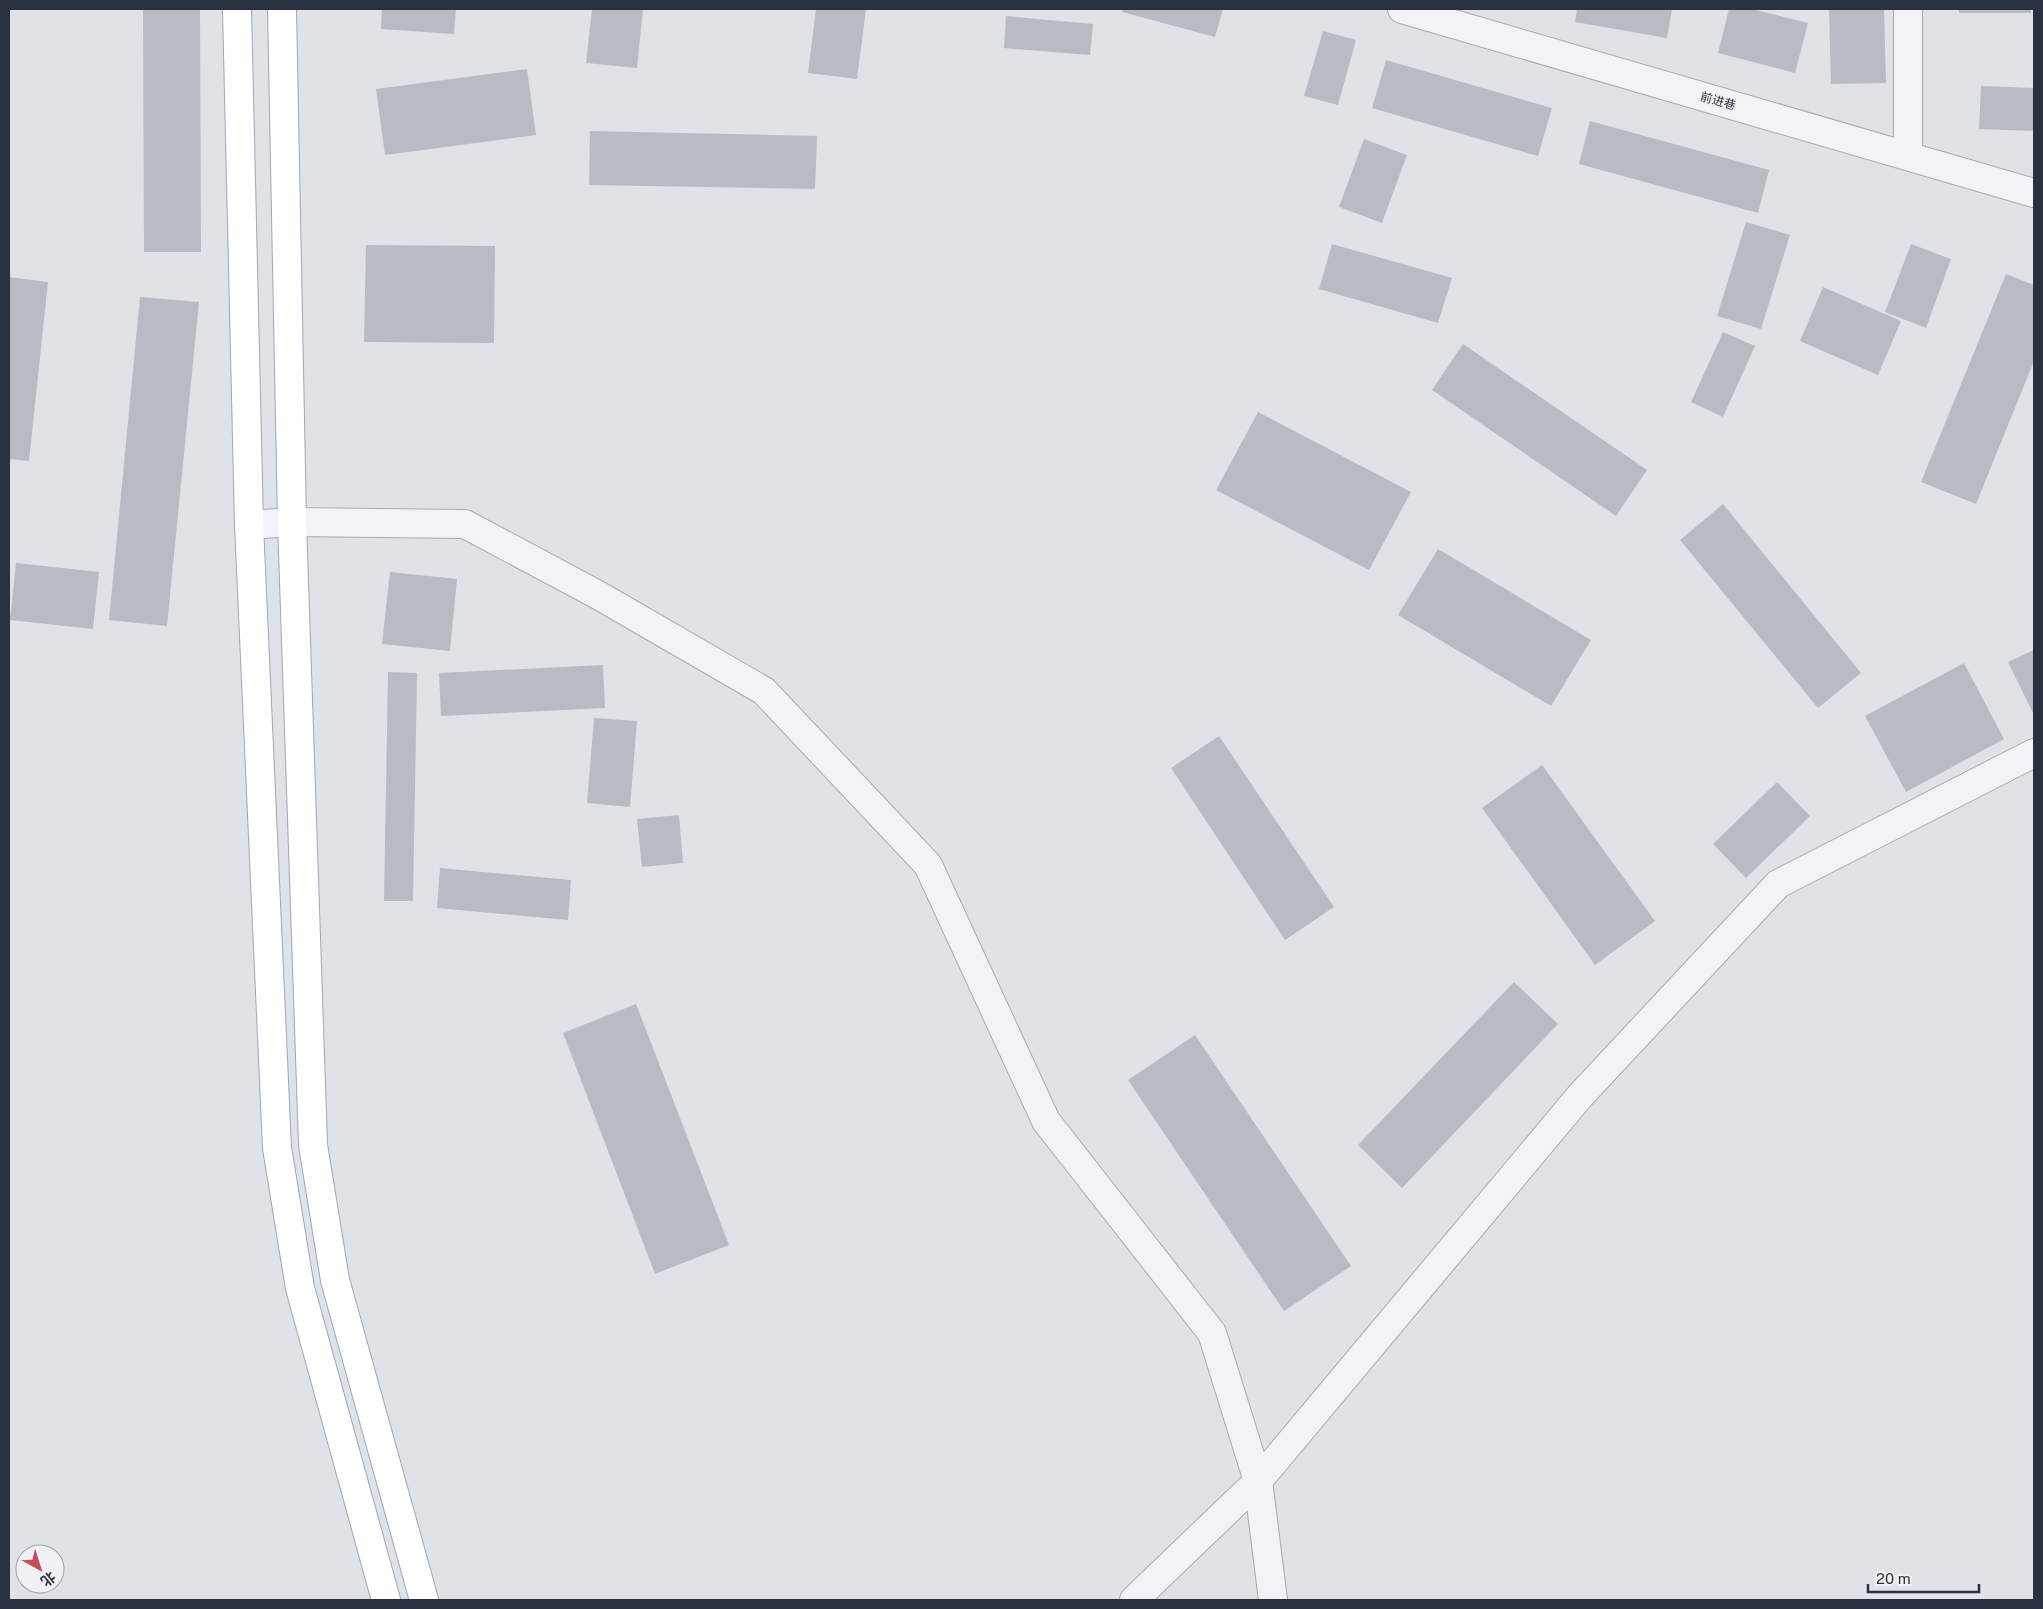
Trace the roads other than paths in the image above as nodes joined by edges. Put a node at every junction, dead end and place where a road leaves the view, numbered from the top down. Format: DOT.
graph roads {
  1 [pos="237,9"];
  2 [pos="282,9"];
  3 [pos="1402,9"];
  4 [pos="1908,9"];
  5 [pos="1433,13"];
  6 [pos="1908,156"];
  7 [pos="2034,193"];
  8 [pos="292,522"];
  9 [pos="249,525"];
  10 [pos="2034,753"];
  11 [pos="1258,1481"];
  12 [pos="386,1600"];
  13 [pos="424,1600"];
  14 [pos="1134,1600"];
  15 [pos="1273,1600"];
  1 -- 9 [label="main road"];
  2 -- 8 [label="main road"];
  3 -- 5 [label="street, 前进巷"];
  4 -- 6 [label="street"];
  5 -- 6 [label="street, 前进巷"];
  6 -- 7 [label="street, 前进巷"];
  8 -- 9 [label="street"];
  8 -- 11 [label="street"];
  8 -- 13 [label="main road"];
  9 -- 12 [label="main road"];
  10 -- 11 [label="street"];
  11 -- 14 [label="street"];
  11 -- 15 [label="street"];
}
